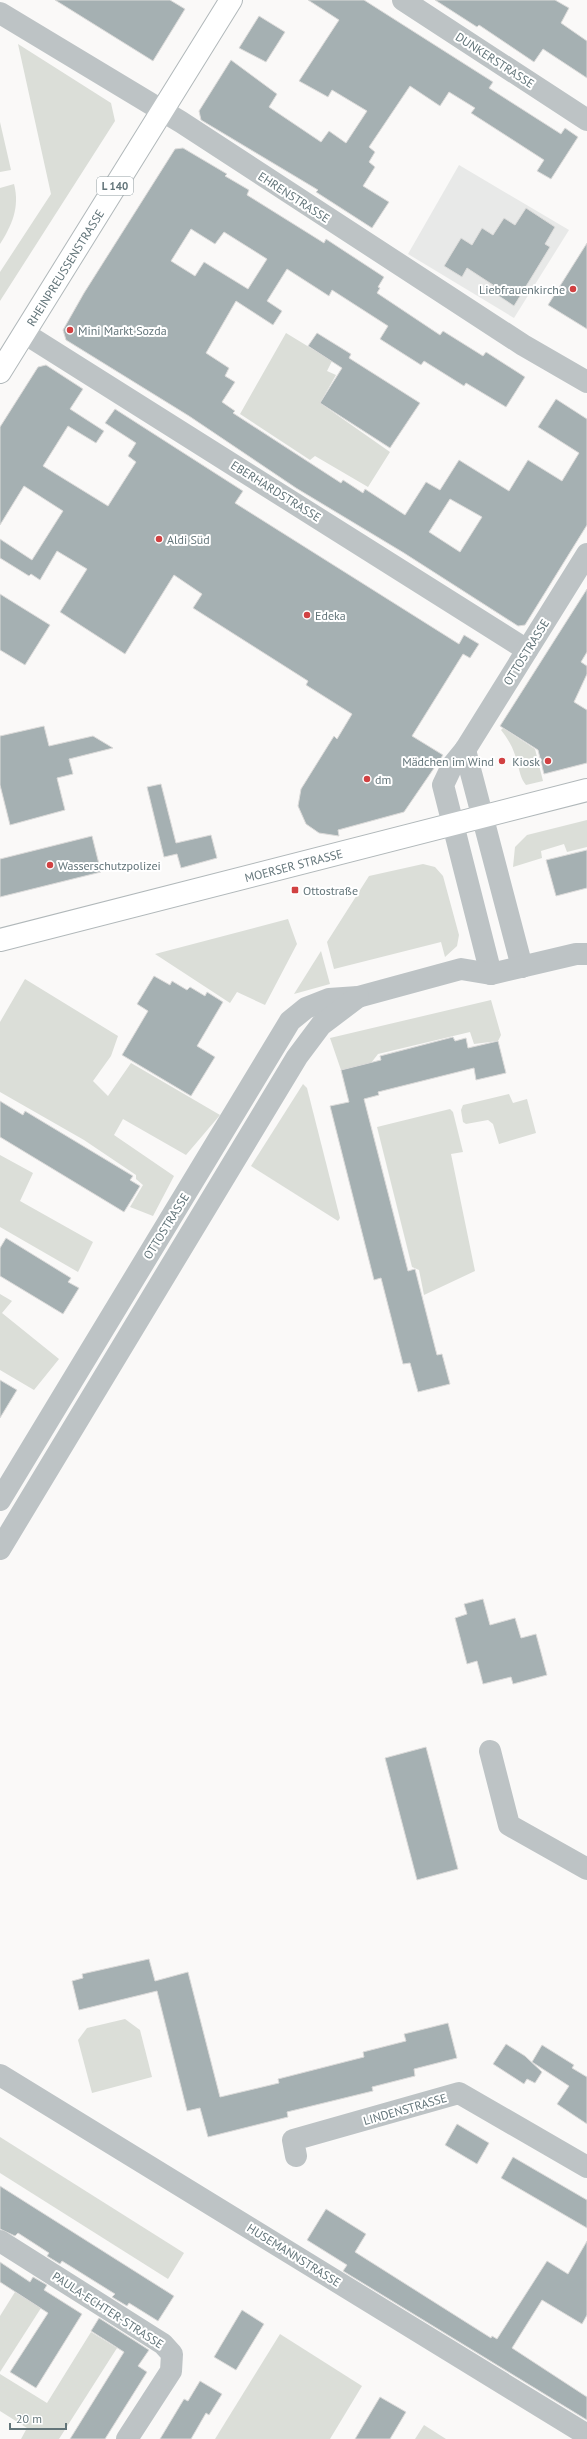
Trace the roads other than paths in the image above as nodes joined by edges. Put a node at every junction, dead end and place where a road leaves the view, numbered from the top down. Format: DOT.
graph roads {
  1 [pos="231,0"];
  2 [pos="403,0"];
  3 [pos="0,13"];
  4 [pos="162,110"];
  5 [pos="587,120"];
  6 [pos="24,333"];
  7 [pos="0,372"];
  8 [pos="587,382"];
  9 [pos="587,554"];
  10 [pos="527,650"];
  11 [pos="465,750"];
  12 [pos="587,790"];
  13 [pos="482,816"];
  14 [pos="452,824"];
  15 [pos="0,940"];
  16 [pos="587,954"];
  17 [pos="522,967"];
  18 [pos="491,974"];
  19 [pos="358,997"];
  20 [pos="1,1496"];
  21 [pos="25,1507"];
  22 [pos="0,1549"];
  23 [pos="490,1751"];
  24 [pos="587,1869"];
  25 [pos="0,2075"];
  26 [pos="296,2156"];
  27 [pos="587,2166"];
  28 [pos="0,2241"];
  29 [pos="587,2435"];
  30 [pos="128,2439"];
  1 -- 4 [label="main road, RHEINPREUSSENSTRASSE / L 140"];
  2 -- 5 [label="street, DUNKERSTRASSE"];
  3 -- 4 [label="street, EHRENSTRASSE"];
  4 -- 6 [label="main road, RHEINPREUSSENSTRASSE / L 140"];
  4 -- 8 [label="street, EHRENSTRASSE"];
  6 -- 7 [label="main road, RHEINPREUSSENSTRASSE / L 140"];
  6 -- 10 [label="street, EBERHARDSTRASSE"];
  9 -- 10 [label="street, OTTOSTRASSE"];
  10 -- 11 [label="street, OTTOSTRASSE"];
  11 -- 13 [label="street"];
  11 -- 14 [label="street, OTTOSTRASSE"];
  12 -- 13 [label="main road, MOERSER STRASSE"];
  13 -- 14 [label="main road, MOERSER STRASSE"];
  13 -- 17 [label="street"];
  14 -- 15 [label="main road, MOERSER STRASSE"];
  14 -- 18 [label="street, OTTOSTRASSE"];
  16 -- 17 [label="street, OTTOSTRASSE"];
  17 -- 18 [label="street, OTTOSTRASSE"];
  18 -- 19 [label="street, OTTOSTRASSE"];
  19 -- 20 [label="street, OTTOSTRASSE"];
  19 -- 21 [label="street, OTTOSTRASSE"];
  20 -- 21 [label="street, OTTOSTRASSE"];
  21 -- 22 [label="street, OTTOSTRASSE"];
  23 -- 24 [label="street"];
  25 -- 29 [label="street, HUSEMANNSTRASSE"];
  26 -- 27 [label="street, LINDENSTRASSE"];
  28 -- 30 [label="street, PAULA-ECHTER-STRASSE"];
}
